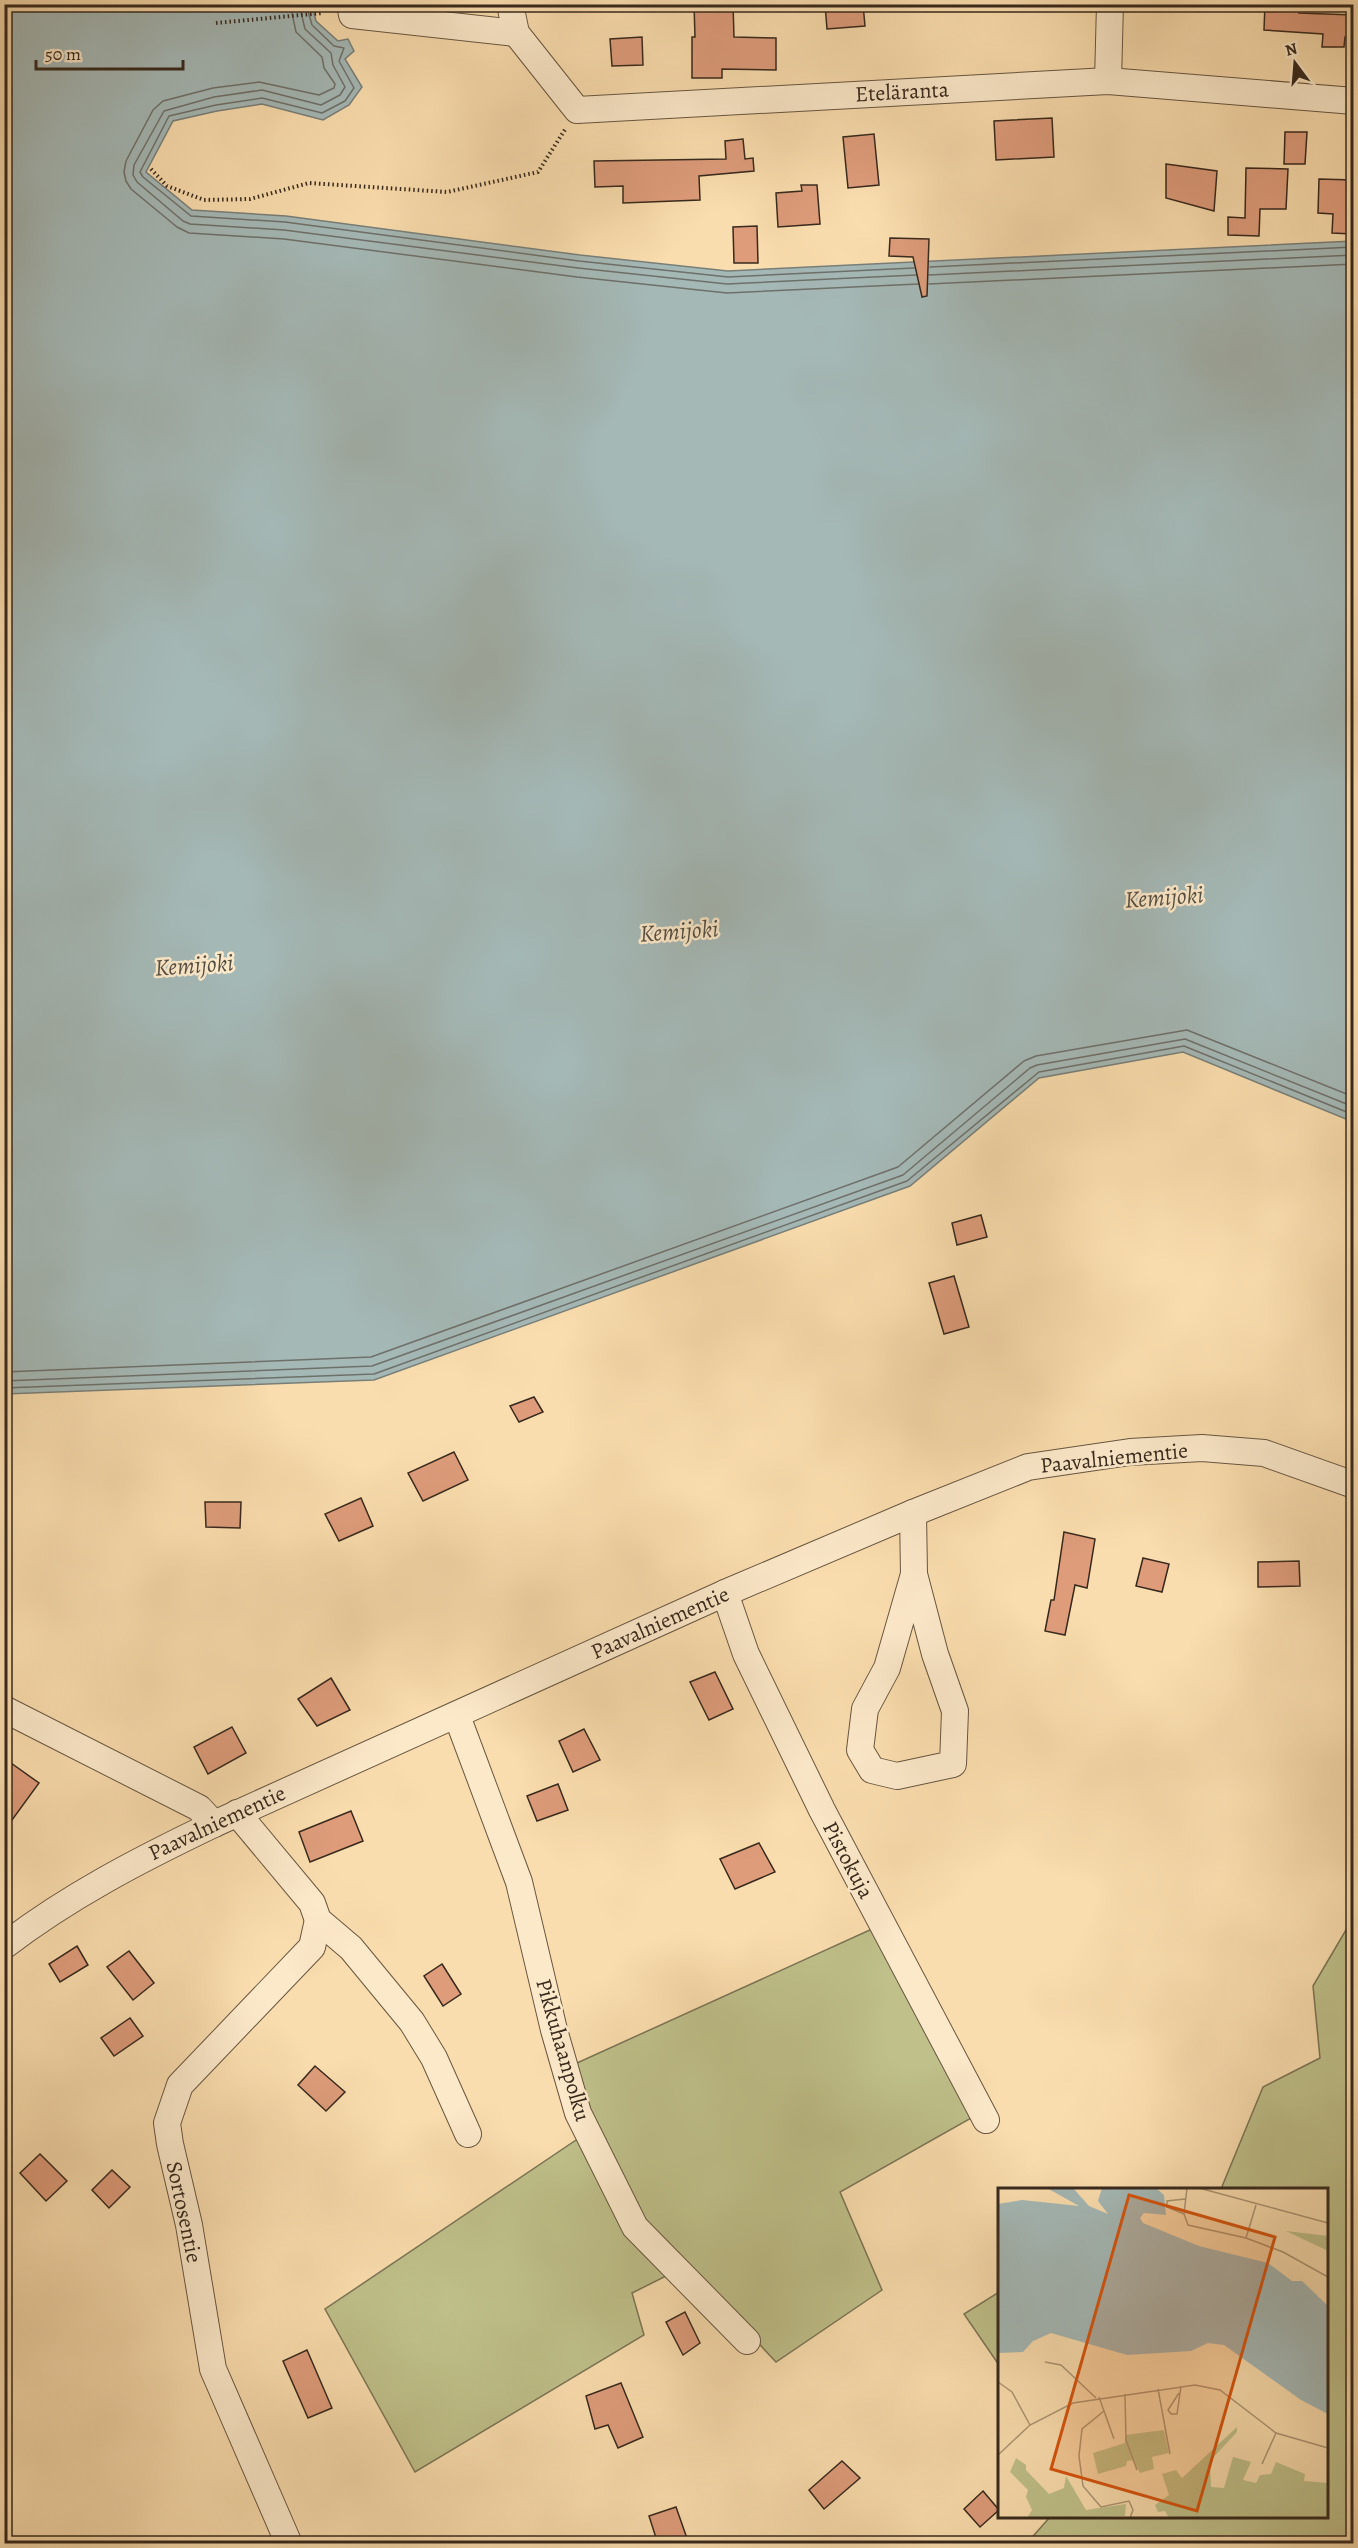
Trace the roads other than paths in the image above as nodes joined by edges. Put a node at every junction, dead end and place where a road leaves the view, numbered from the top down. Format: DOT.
graph roads {
  1 [pos="350,4"];
  2 [pos="510,4"];
  3 [pos="1110,4"];
  4 [pos="516,33"];
  5 [pos="1108,81"];
  6 [pos="1353,101"];
  7 [pos="1353,1485"];
  8 [pos="913,1513"];
  9 [pos="914,1574"];
  10 [pos="724,1593"];
  11 [pos="4,1709"];
  12 [pos="457,1716"];
  13 [pos="237,1813"];
  14 [pos="213,1824"];
  15 [pos="318,1920"];
  16 [pos="4,1946"];
  17 [pos="986,2120"];
  18 [pos="468,2134"];
  19 [pos="747,2341"];
  20 [pos="289,2544"];
  1 -- 4 [label="street"];
  2 -- 4 [label="street"];
  3 -- 5 [label="street"];
  4 -- 5 [label="street, Eteläranta"];
  5 -- 6 [label="street, Eteläranta"];
  7 -- 8 [label="street, Paavalniementie"];
  8 -- 9 [label="street"];
  8 -- 10 [label="street, Paavalniementie"];
  9 -- 9 [label="street"];
  10 -- 12 [label="street, Paavalniementie"];
  10 -- 17 [label="street, Pistokuja"];
  11 -- 14 [label="street"];
  12 -- 13 [label="street, Paavalniementie"];
  12 -- 19 [label="street, Pikkuhaanpolku"];
  13 -- 14 [label="street, Paavalniementie"];
  13 -- 15 [label="street"];
  14 -- 16 [label="street, Paavalniementie"];
  15 -- 18 [label="street"];
  15 -- 20 [label="street, Sortosentie"];
}
